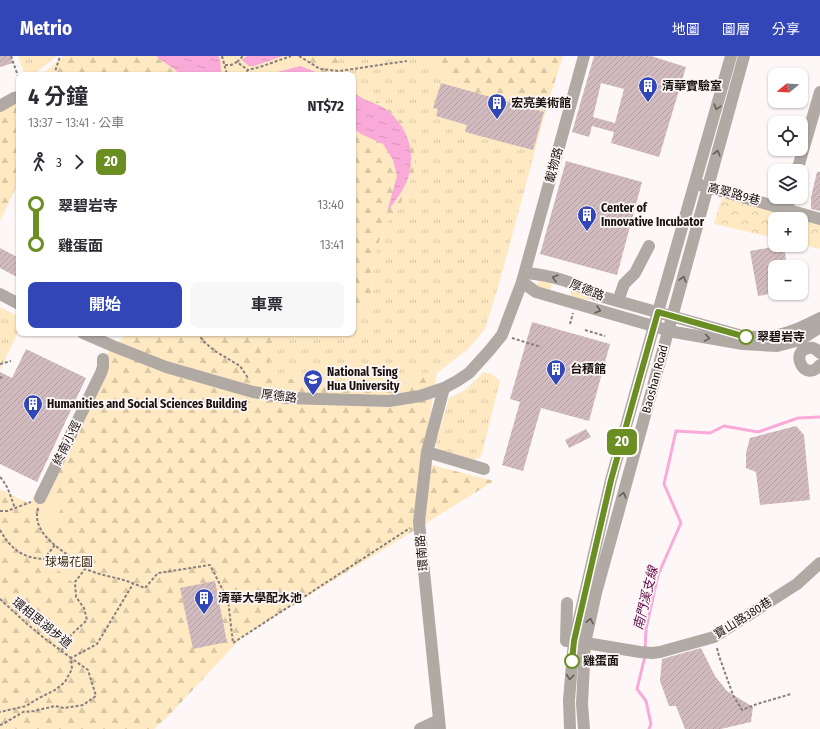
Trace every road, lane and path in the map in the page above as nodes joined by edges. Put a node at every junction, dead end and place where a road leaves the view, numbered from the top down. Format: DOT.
graph roads {
  1 [pos="11,56"];
  2 [pos="60,56"];
  3 [pos="222,56"];
  4 [pos="243,56"];
  5 [pos="291,56"];
  6 [pos="299,56"];
  7 [pos="584,56"];
  8 [pos="731,56"];
  9 [pos="744,56"];
  10 [pos="407,61"];
  11 [pos="237,62"];
  12 [pos="225,65"];
  13 [pos="248,70"];
  14 [pos="17,72"];
  15 [pos="55,72"];
  16 [pos="226,72"];
  17 [pos="820,92"];
  18 [pos="16,98"];
  19 [pos="0,106"];
  20 [pos="799,164"];
  21 [pos="694,184"];
  22 [pos="708,187"];
  23 [pos="788,204"];
  24 [pos="787,209"];
  25 [pos="820,218"];
  26 [pos="649,246"];
  27 [pos="523,278"];
  28 [pos="0,294"];
  29 [pos="618,301"];
  30 [pos="16,302"];
  31 [pos="574,310"];
  32 [pos="658,312"];
  33 [pos="672,316"];
  34 [pos="820,318"];
  35 [pos="570,324"];
  36 [pos="654,326"];
  37 [pos="820,327"];
  38 [pos="585,330"];
  39 [pos="668,330"];
  40 [pos="90,336"];
  41 [pos="200,336"];
  42 [pos="605,336"];
  43 [pos="512,338"];
  44 [pos="775,341"];
  45 [pos="803,344"];
  46 [pos="541,347"];
  47 [pos="820,353"];
  48 [pos="102,358"];
  49 [pos="11,361"];
  50 [pos="0,364"];
  51 [pos="820,365"];
  52 [pos="248,378"];
  53 [pos="444,388"];
  54 [pos="427,452"];
  55 [pos="484,469"];
  56 [pos="0,477"];
  57 [pos="40,498"];
  58 [pos="15,508"];
  59 [pos="0,511"];
  60 [pos="419,522"];
  61 [pos="0,530"];
  62 [pos="54,546"];
  63 [pos="820,563"];
  64 [pos="85,569"];
  65 [pos="133,583"];
  66 [pos="0,599"];
  67 [pos="566,603"];
  68 [pos="714,637"];
  69 [pos="580,642"];
  70 [pos="62,651"];
  71 [pos="71,658"];
  72 [pos="791,694"];
  73 [pos="0,712"];
  74 [pos="439,724"];
  75 [pos="0,725"];
  76 [pos="420,729"];
  77 [pos="570,729"];
  78 [pos="584,729"];
  1 -- 14 [label="path"];
  2 -- 15 [label="path"];
  3 -- 12 [label="path"];
  4 -- 11 [label="path"];
  5 -- 13 [label="path"];
  6 -- 10 [label="path"];
  7 -- 27 [label="street, 載物路"];
  8 -- 21 [label="street, Baoshan Road, one-way"];
  22 -- 9 [label="street, Baoshan Road, one-way"];
  11 -- 12 [label="path"];
  11 -- 13 [label="path"];
  12 -- 16 [label="path"];
  17 -- 20 [label="street"];
  18 -- 19 [label="street"];
  21 -- 22 [label="street, 高翠路9巷"];
  21 -- 32 [label="street, Baoshan Road"];
  22 -- 24 [label="street, 高翠路9巷"];
  33 -- 22 [label="street, Baoshan Road, one-way"];
  23 -- 24 [label="street"];
  24 -- 25 [label="street, 高翠路9巷"];
  26 -- 29 [label="street"];
  29 -- 27 [label="street, 厚德路, one-way"];
  27 -- 36 [label="street, 厚德路, one-way"];
  27 -- 53 [label="street, 厚德路"];
  28 -- 30 [label="street"];
  29 -- 32 [label="street, 厚德路"];
  31 -- 35 [label="path"];
  32 -- 33 [label="street, 厚德路"];
  32 -- 36 [label="street, Baoshan Road"];
  33 -- 39 [label="street, Baoshan Road"];
  33 -- 44 [label="street, 厚德路"];
  34 -- 44 [label="street"];
  36 -- 39 [label="street, 厚德路"];
  36 -- 69 [label="street, Baoshan Road"];
  37 -- 45 [label="street"];
  38 -- 42 [label="path"];
  39 -- 44 [label="street, 厚德路, one-way"];
  69 -- 39 [label="street, Baoshan Road, one-way"];
  40 -- 53 [label="street, 厚德路"];
  41 -- 52 [label="path"];
  43 -- 46 [label="path"];
  44 -- 45 [label="street"];
  45 -- 47 [label="street"];
  45 -- 51 [label="street"];
  48 -- 57 [label="street, 終南小徑"];
  49 -- 50 [label="path"];
  53 -- 54 [label="street, 環南路"];
  54 -- 55 [label="street"];
  54 -- 60 [label="street, 環南路"];
  56 -- 58 [label="path"];
  57 -- 58 [label="path"];
  57 -- 62 [label="path"];
  58 -- 59 [label="path"];
  60 -- 65 [label="path"];
  60 -- 74 [label="street, 環南路"];
  61 -- 62 [label="path"];
  62 -- 64 [label="path"];
  63 -- 68 [label="street, 寶山路380巷"];
  64 -- 65 [label="path"];
  64 -- 70 [label="path"];
  65 -- 71 [label="path"];
  66 -- 70 [label="path, 環相思湖步道"];
  67 -- 69 [label="street"];
  68 -- 69 [label="street, 寶山路380巷"];
  68 -- 72 [label="path"];
  69 -- 77 [label="street, Baoshan Road, one-way"];
  69 -- 78 [label="street, Baoshan Road"];
  70 -- 71 [label="path, 環相思湖步道"];
  71 -- 73 [label="path, 環相思湖步道"];
  71 -- 75 [label="path"];
  74 -- 76 [label="street, 環南路"];
}
